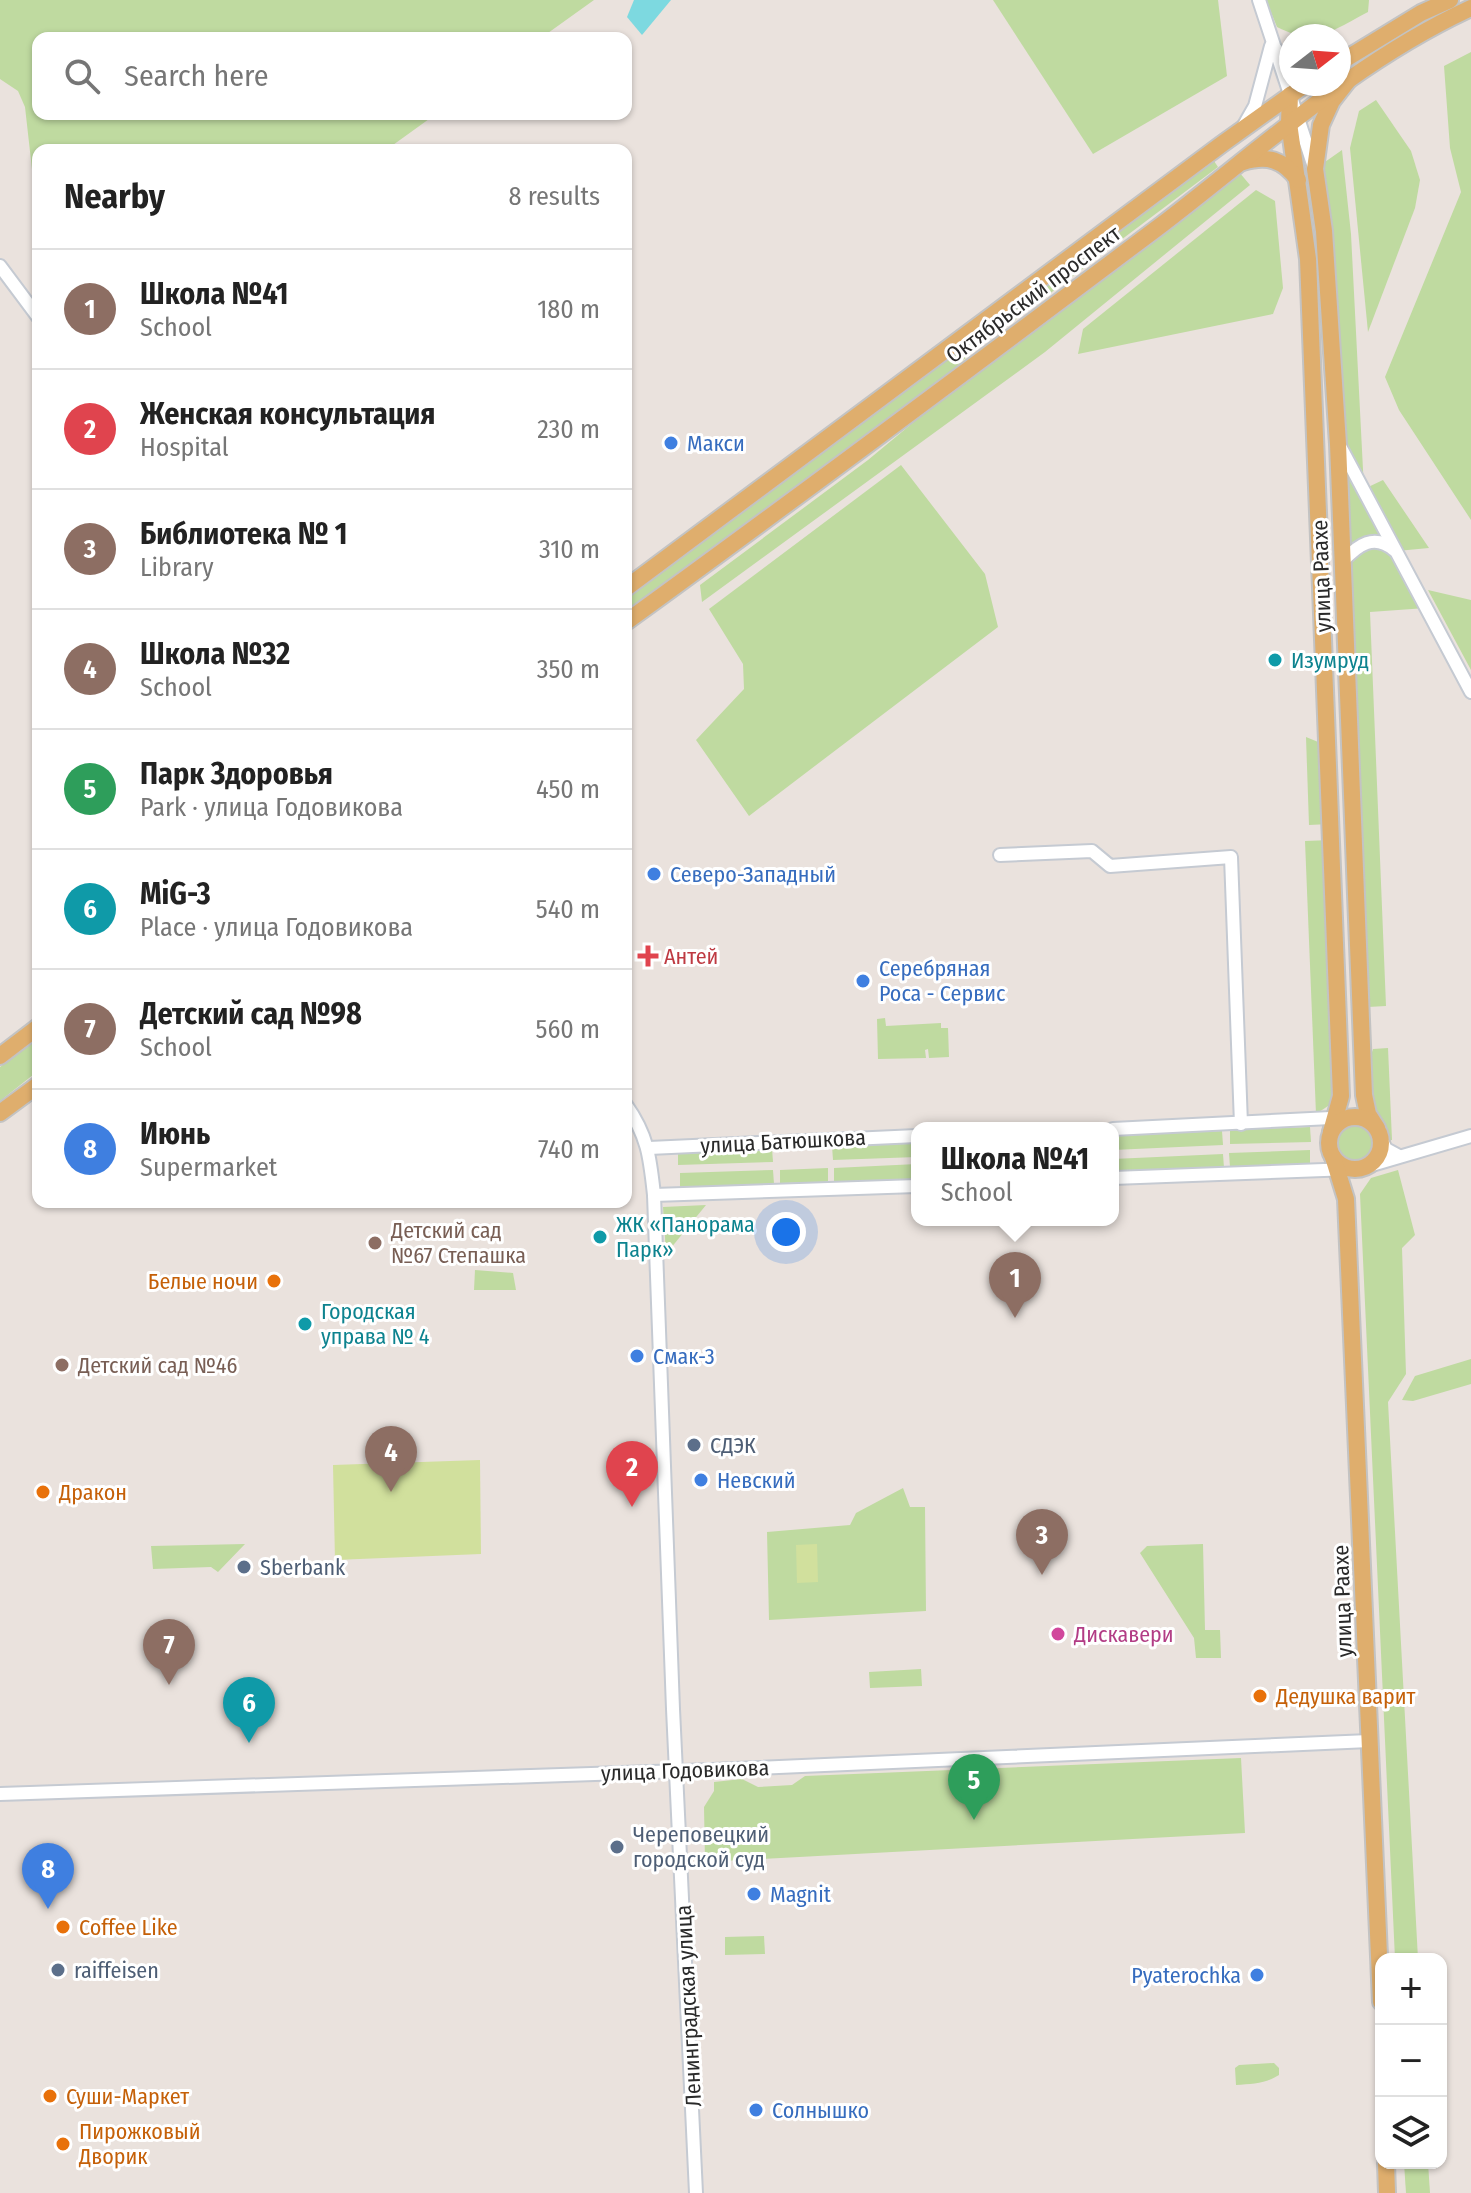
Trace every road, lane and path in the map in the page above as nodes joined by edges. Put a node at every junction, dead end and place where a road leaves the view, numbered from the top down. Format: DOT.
graph roads {
  1 [pos="1259,0"];
  2 [pos="1450,0"];
  3 [pos="1471,8"];
  4 [pos="1271,43"];
  5 [pos="1367,45"];
  6 [pos="1351,51"];
  7 [pos="1279,54"];
  8 [pos="1351,55"];
  9 [pos="1279,65"];
  10 [pos="1351,77"];
  11 [pos="1289,96"];
  12 [pos="1290,96"];
  13 [pos="1326,96"];
  14 [pos="1336,96"];
  15 [pos="1293,120"];
  16 [pos="1241,130"];
  17 [pos="1215,149"];
  18 [pos="1233,166"];
  19 [pos="1315,169"];
  20 [pos="1299,182"];
  21 [pos="0,266"];
  22 [pos="32,309"];
  23 [pos="1338,444"];
  24 [pos="1396,552"];
  25 [pos="1343,561"];
  26 [pos="632,584"];
  27 [pos="632,618"];
  28 [pos="1471,692"];
  29 [pos="1000,855"];
  30 [pos="32,1032"];
  31 [pos="0,1056"];
  32 [pos="32,1089"];
  33 [pos="0,1113"];
  34 [pos="632,1114"];
  35 [pos="1339,1123"];
  36 [pos="1241,1124"];
  37 [pos="1119,1129"];
  38 [pos="1378,1132"];
  39 [pos="911,1136"];
  40 [pos="1471,1136"];
  41 [pos="649,1148"];
  42 [pos="1399,1156"];
  43 [pos="1347,1165"];
  44 [pos="1119,1178"];
  45 [pos="911,1186"];
  46 [pos="654,1195"];
  47 [pos="1346,1199"];
  48 [pos="1369,1741"];
  49 [pos="676,1771"];
  50 [pos="0,1794"];
  51 [pos="1379,1953"];
  52 [pos="1386,2169"];
  53 [pos="696,2193"];
  54 [pos="1387,2193"];
  1 -- 4 [label="street"];
  2 -- 5 [label="main road"];
  3 -- 10 [label="main road"];
  4 -- 7 [label="street"];
  4 -- 9 [label="street"];
  4 -- 16 [label="street"];
  5 -- 6 [label="street"];
  5 -- 8 [label="main road"];
  11 -- 16 [label="main road, Октябрьский проспект"];
  12 -- 15 [label="main road, улица Раахе"];
  13 -- 15 [label="main road"];
  14 -- 19 [label="main road, улица Раахе"];
  15 -- 18 [label="main road"];
  15 -- 19 [label="street"];
  15 -- 20 [label="main road, улица Раахе"];
  16 -- 17 [label="main road, Октябрьский проспект"];
  17 -- 18 [label="main road"];
  17 -- 26 [label="main road, Октябрьский проспект"];
  18 -- 20 [label="main road"];
  18 -- 27 [label="main road, Октябрьский проспект"];
  19 -- 23 [label="main road, улица Раахе"];
  20 -- 35 [label="main road, улица Раахе"];
  21 -- 22 [label="street"];
  23 -- 24 [label="street"];
  23 -- 25 [label="main road, улица Раахе"];
  24 -- 25 [label="street"];
  24 -- 28 [label="street"];
  25 -- 38 [label="main road, улица Раахе"];
  29 -- 36 [label="street"];
  30 -- 31 [label="main road"];
  32 -- 33 [label="main road"];
  34 -- 41 [label="street, Ленинградская улица"];
  35 -- 36 [label="street"];
  35 -- 38 [label="main road"];
  35 -- 43 [label="main road"];
  36 -- 37 [label="street"];
  38 -- 42 [label="street"];
  38 -- 43 [label="main road"];
  39 -- 41 [label="street, улица Батюшкова"];
  40 -- 42 [label="street"];
  41 -- 46 [label="street, Ленинградская улица"];
  42 -- 43 [label="street"];
  43 -- 44 [label="street"];
  43 -- 47 [label="main road, улица Раахе"];
  43 -- 47 [label="main road"];
  45 -- 46 [label="street"];
  46 -- 49 [label="street, Ленинградская улица"];
  47 -- 48 [label="main road, улица Раахе"];
  48 -- 49 [label="street, улица Годовикова"];
  48 -- 51 [label="main road, улица Раахе"];
  49 -- 50 [label="street, улица Годовикова"];
  49 -- 53 [label="street, Ленинградская улица"];
  52 -- 54 [label="main road"];
}
